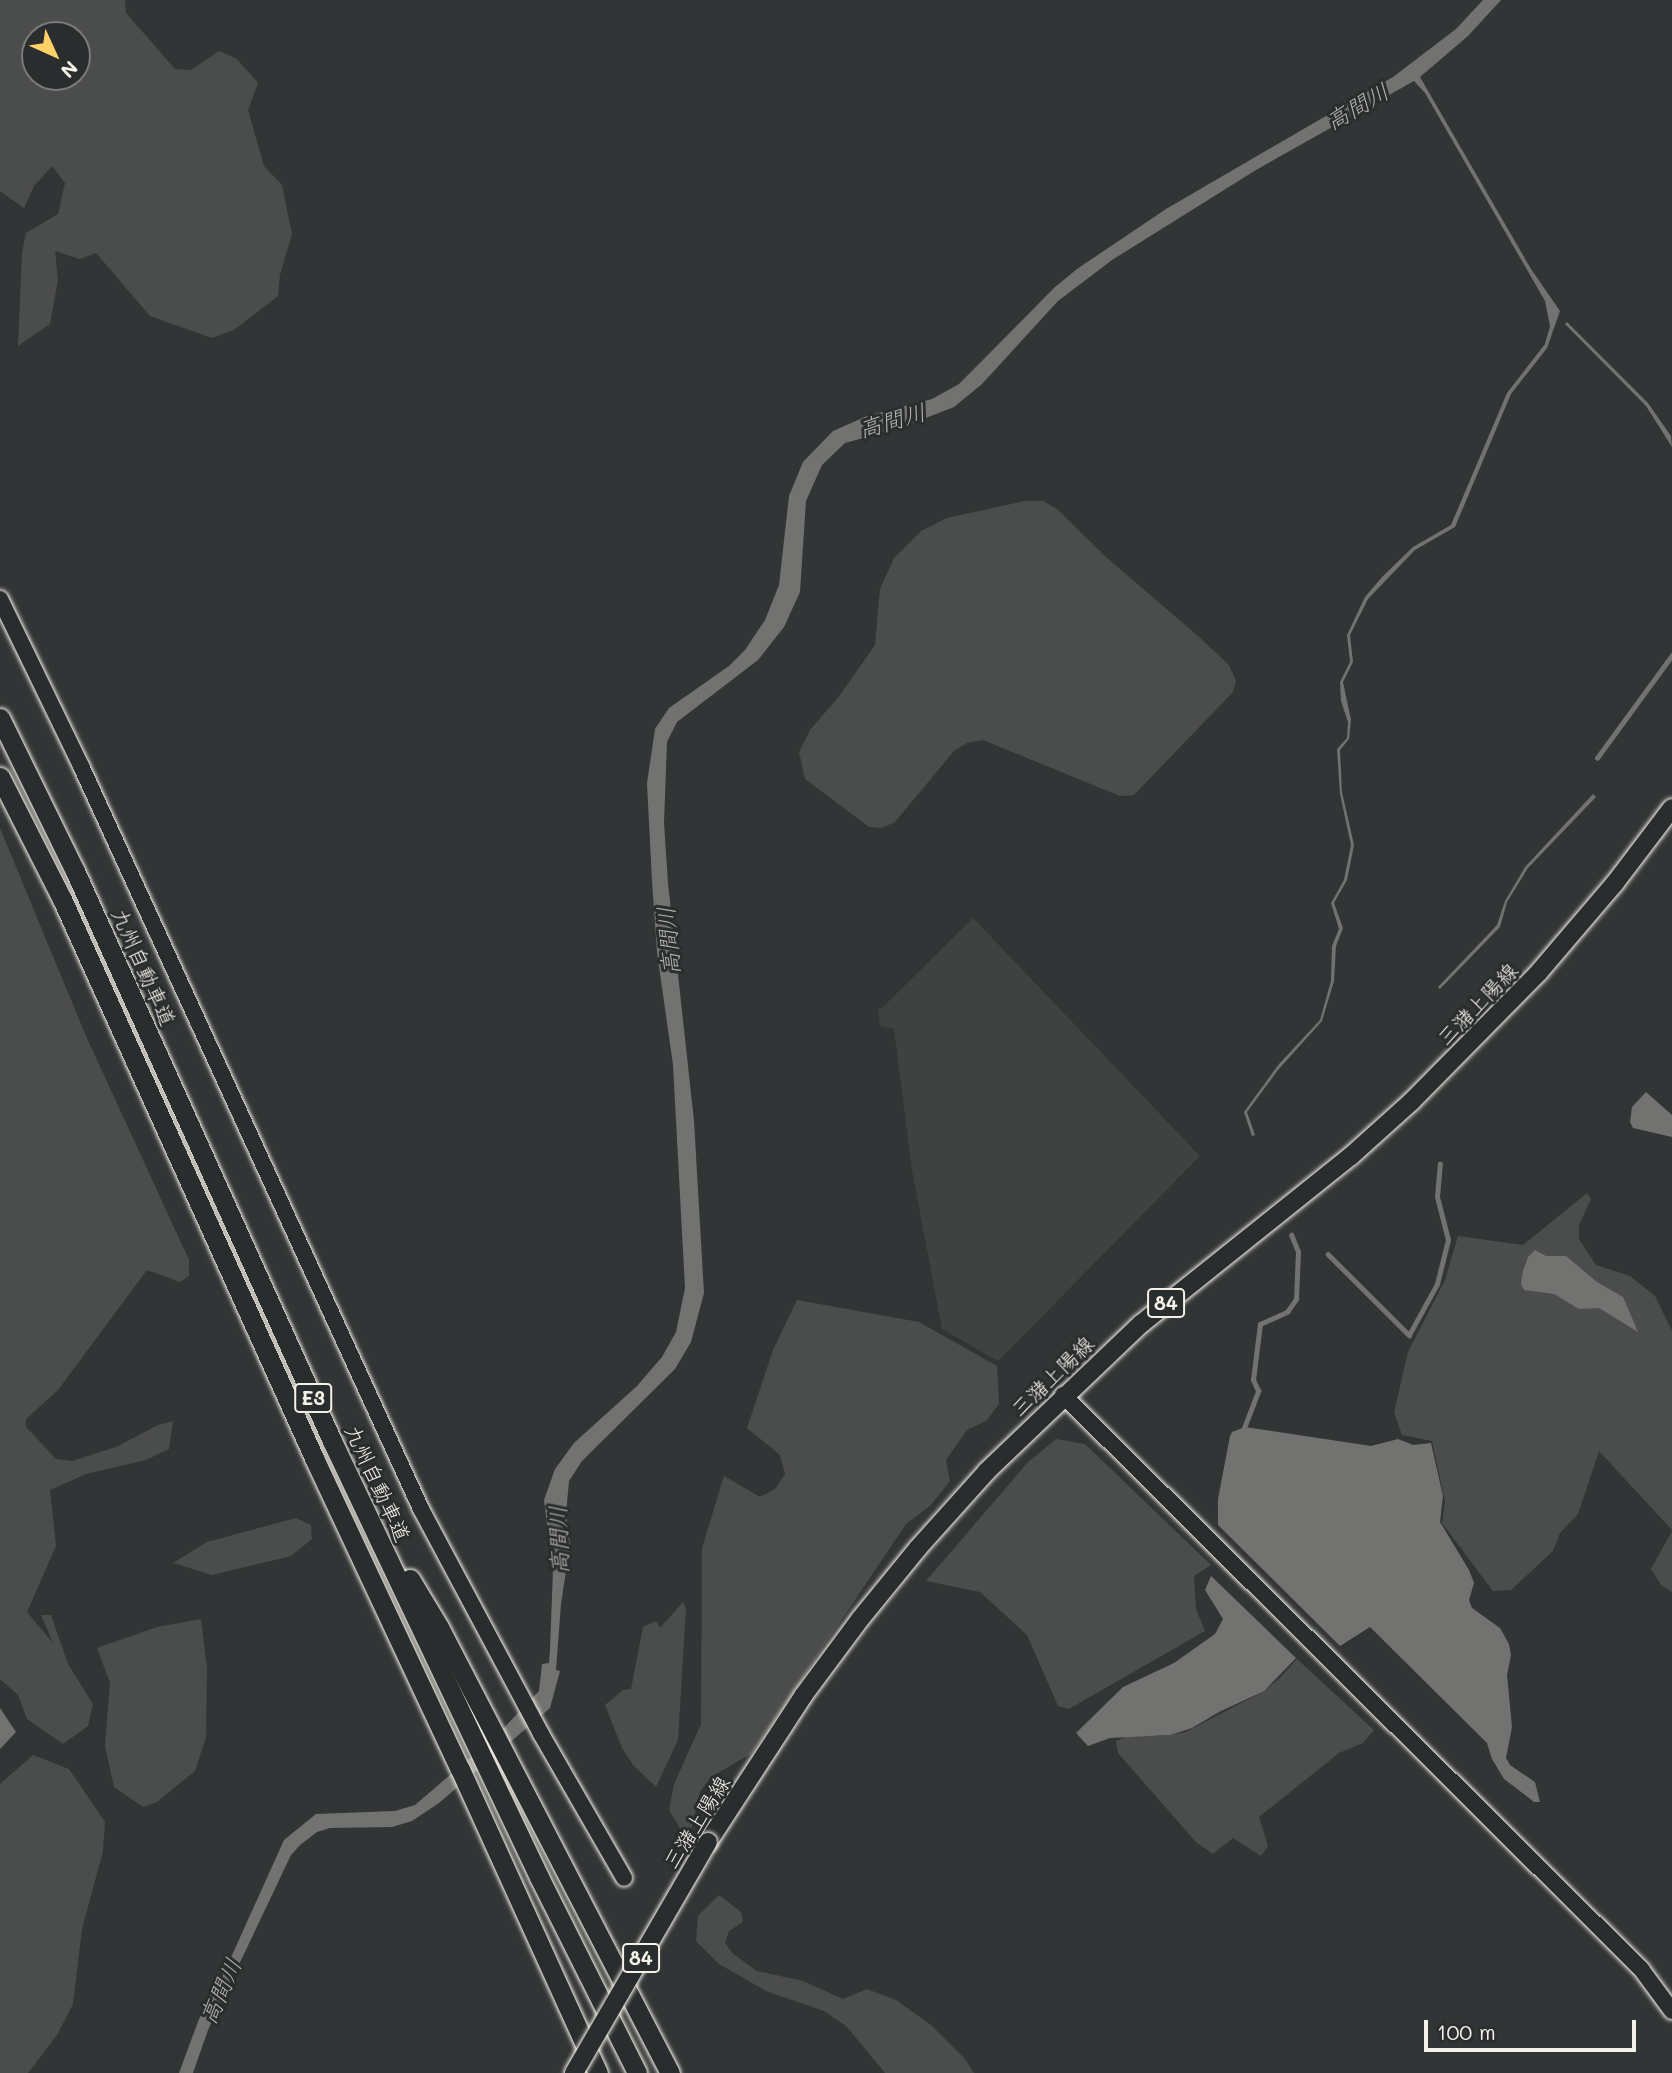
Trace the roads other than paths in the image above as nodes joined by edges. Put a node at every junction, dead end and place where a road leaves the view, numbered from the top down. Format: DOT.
graph roads {
  1 [pos="0,599"];
  2 [pos="0,718"];
  3 [pos="0,777"];
  4 [pos="1672,808"];
  5 [pos="1063,1395"];
  6 [pos="332,1441"];
  7 [pos="624,1878"];
  8 [pos="1672,2011"];
  9 [pos="574,2073"];
  10 [pos="597,2073"];
  11 [pos="637,2073"];
  12 [pos="670,2073"];
  1 -- 7 [label="street"];
  2 -- 6 [label="highway, 九州自動車道 / E3"];
  3 -- 10 [label="highway, E3"];
  4 -- 5 [label="main road, 三潴上陽線 / 84"];
  5 -- 8 [label="street"];
  5 -- 9 [label="main road, 三潴上陽線 / 84, bridge"];
  6 -- 11 [label="highway, 九州自動車道 / E3"];
  6 -- 12 [label="highway"];
}
